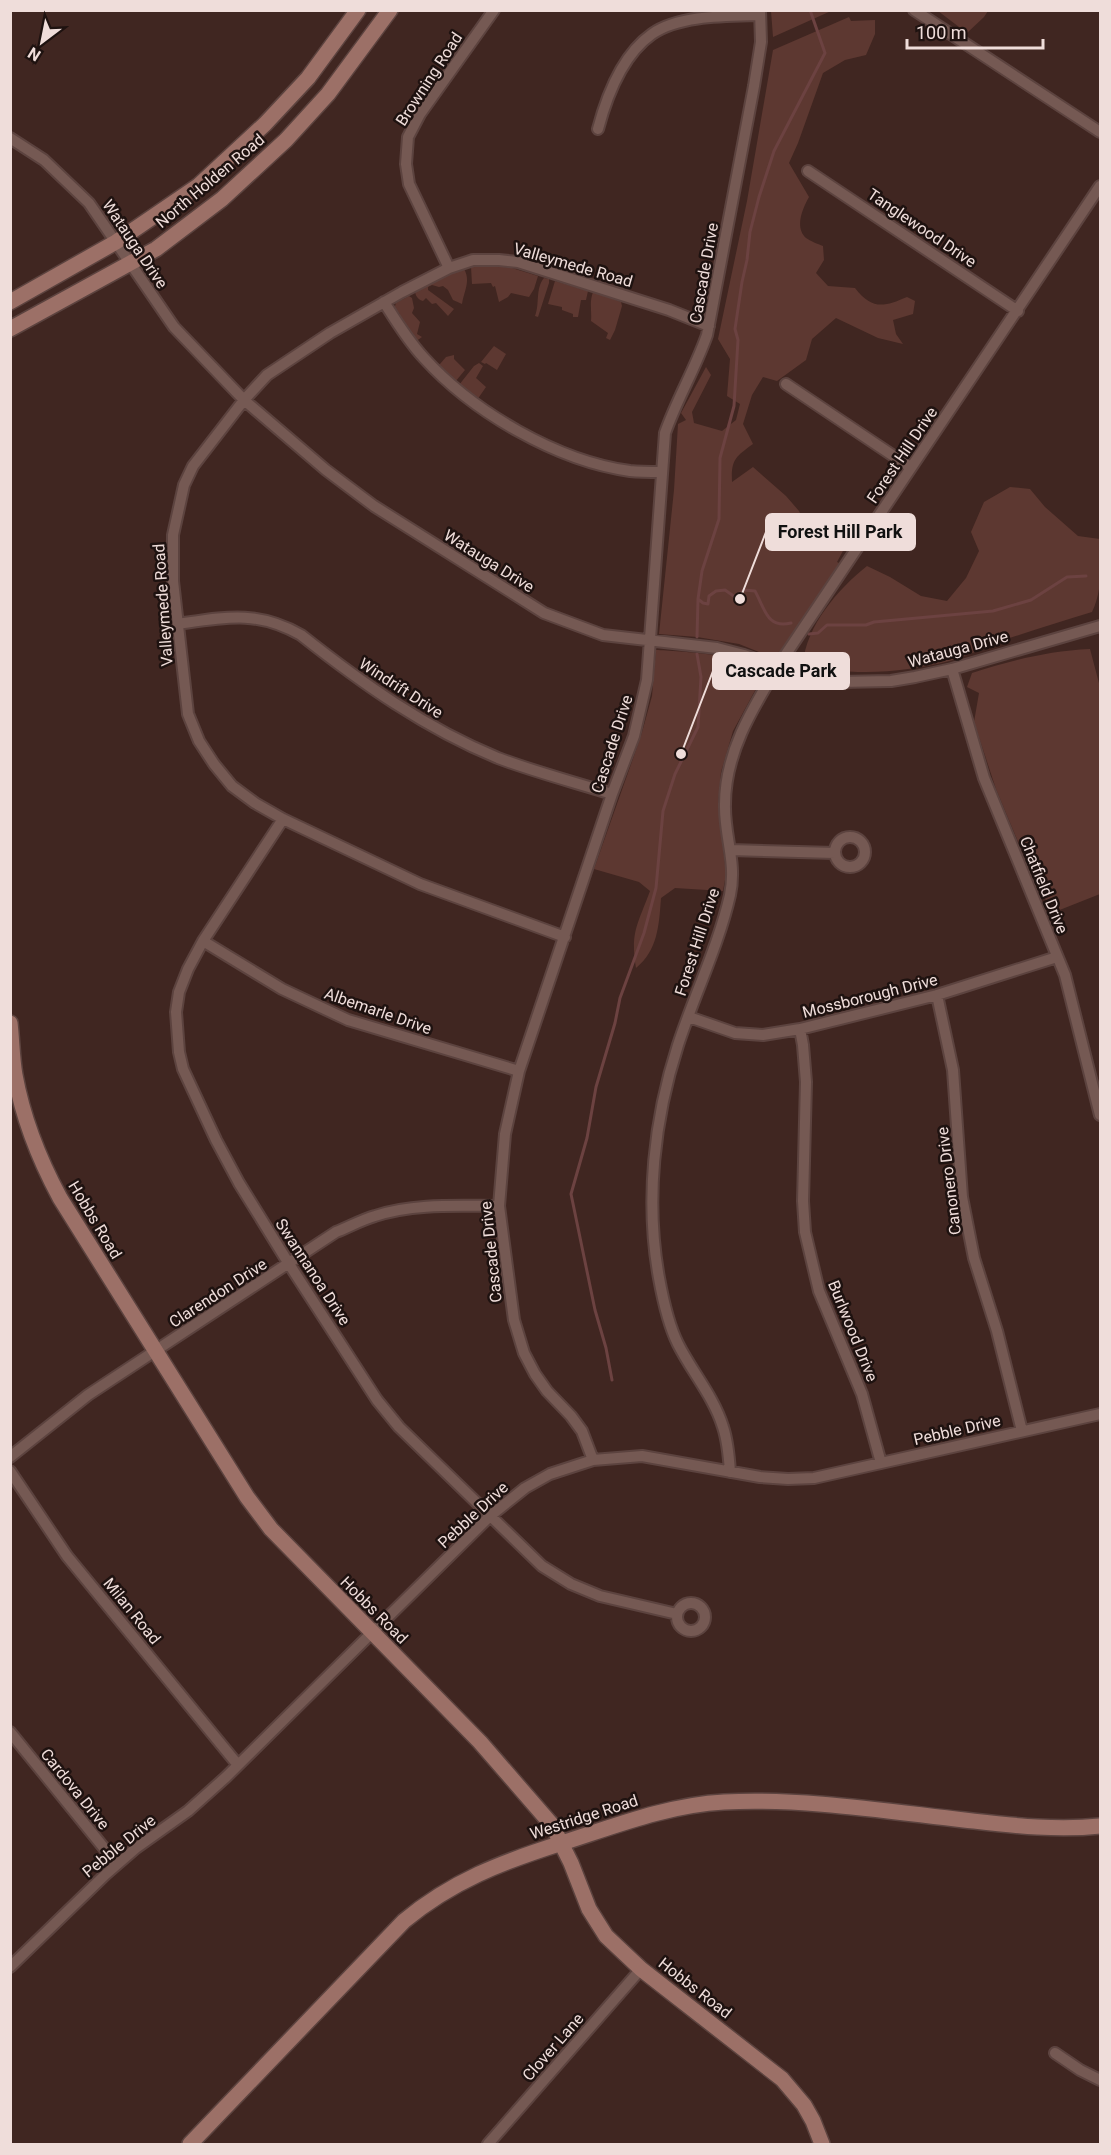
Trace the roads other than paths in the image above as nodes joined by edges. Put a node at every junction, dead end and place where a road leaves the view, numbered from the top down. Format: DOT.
graph roads {
  1 [pos="358,10"];
  2 [pos="390,10"];
  3 [pos="494,10"];
  4 [pos="915,10"];
  5 [pos="760,13"];
  6 [pos="598,129"];
  7 [pos="1101,132"];
  8 [pos="10,138"];
  9 [pos="808,171"];
  10 [pos="1101,186"];
  11 [pos="116,242"];
  12 [pos="130,264"];
  13 [pos="449,268"];
  14 [pos="10,302"];
  15 [pos="384,302"];
  16 [pos="1018,311"];
  17 [pos="709,326"];
  18 [pos="10,329"];
  19 [pos="786,384"];
  20 [pos="244,400"];
  21 [pos="910,467"];
  22 [pos="662,472"];
  23 [pos="178,624"];
  24 [pos="1101,626"];
  25 [pos="651,641"];
  26 [pos="778,666"];
  27 [pos="952,669"];
  28 [pos="612,794"];
  29 [pos="283,819"];
  30 [pos="731,850"];
  31 [pos="835,853"];
  32 [pos="565,937"];
  33 [pos="203,941"];
  34 [pos="1057,957"];
  35 [pos="937,995"];
  36 [pos="689,1017"];
  37 [pos="10,1023"];
  38 [pos="800,1029"];
  39 [pos="519,1071"];
  40 [pos="1101,1115"];
  41 [pos="499,1206"];
  42 [pos="289,1264"];
  43 [pos="155,1352"];
  44 [pos="1101,1414"];
  45 [pos="1022,1431"];
  46 [pos="10,1456"];
  47 [pos="593,1460"];
  48 [pos="881,1463"];
  49 [pos="10,1471"];
  50 [pos="730,1472"];
  51 [pos="490,1516"];
  52 [pos="677,1614"];
  53 [pos="371,1633"];
  54 [pos="13,1740"];
  55 [pos="238,1765"];
  56 [pos="1101,1826"];
  57 [pos="562,1843"];
  58 [pos="117,1864"];
  59 [pos="10,1967"];
  60 [pos="641,1969"];
  61 [pos="1055,2053"];
  62 [pos="1101,2080"];
  63 [pos="190,2145"];
  64 [pos="488,2145"];
  65 [pos="822,2145"];
  1 -- 11 [label="main road, North Holden Road"];
  2 -- 12 [label="main road, North Holden Road"];
  3 -- 13 [label="street, Browning Road"];
  4 -- 7 [label="street"];
  5 -- 6 [label="street"];
  5 -- 17 [label="street, Cascade Drive"];
  8 -- 11 [label="street, Watauga Drive"];
  9 -- 16 [label="street, Tanglewood Drive"];
  10 -- 16 [label="street, Forest Hill Drive"];
  11 -- 12 [label="street, Watauga Drive"];
  11 -- 14 [label="main road, North Holden Road"];
  12 -- 18 [label="main road, North Holden Road"];
  12 -- 20 [label="street, Watauga Drive"];
  13 -- 15 [label="street, Valleymede Road"];
  13 -- 17 [label="street, Valleymede Road"];
  15 -- 20 [label="street, Valleymede Road"];
  15 -- 22 [label="street"];
  16 -- 21 [label="street, Forest Hill Drive"];
  17 -- 22 [label="street, Cascade Drive"];
  19 -- 21 [label="street"];
  20 -- 23 [label="street, Valleymede Road"];
  20 -- 25 [label="street, Watauga Drive"];
  21 -- 26 [label="street, Forest Hill Drive"];
  22 -- 25 [label="street, Cascade Drive"];
  23 -- 28 [label="street, Windrift Drive"];
  23 -- 29 [label="street, Valleymede Road"];
  24 -- 27 [label="street, Watauga Drive"];
  25 -- 26 [label="street, Watauga Drive"];
  25 -- 28 [label="street, Cascade Drive"];
  26 -- 27 [label="street, Watauga Drive"];
  26 -- 30 [label="street, Forest Hill Drive"];
  27 -- 34 [label="street, Chatfield Drive"];
  28 -- 32 [label="street, Cascade Drive"];
  29 -- 32 [label="street, Valleymede Road"];
  29 -- 33 [label="street, Swannanoa Drive"];
  30 -- 31 [label="street"];
  30 -- 36 [label="street, Forest Hill Drive"];
  32 -- 39 [label="street, Cascade Drive"];
  33 -- 39 [label="street, Albemarle Drive"];
  33 -- 42 [label="street, Swannanoa Drive"];
  34 -- 35 [label="street, Mossborough Drive"];
  34 -- 40 [label="street, Chatfield Drive"];
  35 -- 38 [label="street, Mossborough Drive"];
  35 -- 45 [label="street, Canonero Drive"];
  36 -- 38 [label="street, Mossborough Drive"];
  36 -- 50 [label="street, Forest Hill Drive"];
  37 -- 43 [label="main road, Hobbs Road"];
  38 -- 48 [label="street, Burlwood Drive"];
  39 -- 41 [label="street, Cascade Drive"];
  41 -- 42 [label="street, Clarendon Drive"];
  41 -- 47 [label="street, Cascade Drive"];
  42 -- 43 [label="street, Clarendon Drive"];
  42 -- 51 [label="street, Swannanoa Drive"];
  43 -- 46 [label="street, Clarendon Drive"];
  43 -- 53 [label="main road, Hobbs Road"];
  44 -- 45 [label="street, Pebble Drive"];
  45 -- 48 [label="street, Pebble Drive"];
  47 -- 50 [label="street, Pebble Drive"];
  47 -- 51 [label="street, Pebble Drive"];
  48 -- 50 [label="street, Pebble Drive"];
  49 -- 55 [label="street, Milan Road"];
  51 -- 52 [label="street, Swannanoa Drive"];
  51 -- 53 [label="street, Pebble Drive"];
  53 -- 55 [label="street, Pebble Drive"];
  53 -- 57 [label="main road, Hobbs Road"];
  54 -- 58 [label="street, Cardova Drive"];
  55 -- 58 [label="street, Pebble Drive"];
  56 -- 57 [label="main road, Westridge Road"];
  57 -- 60 [label="main road, Hobbs Road"];
  57 -- 63 [label="main road, Westridge Road"];
  58 -- 59 [label="street, Pebble Drive"];
  60 -- 64 [label="street, Clover Lane"];
  60 -- 65 [label="main road, Hobbs Road"];
  61 -- 62 [label="street"];
}
